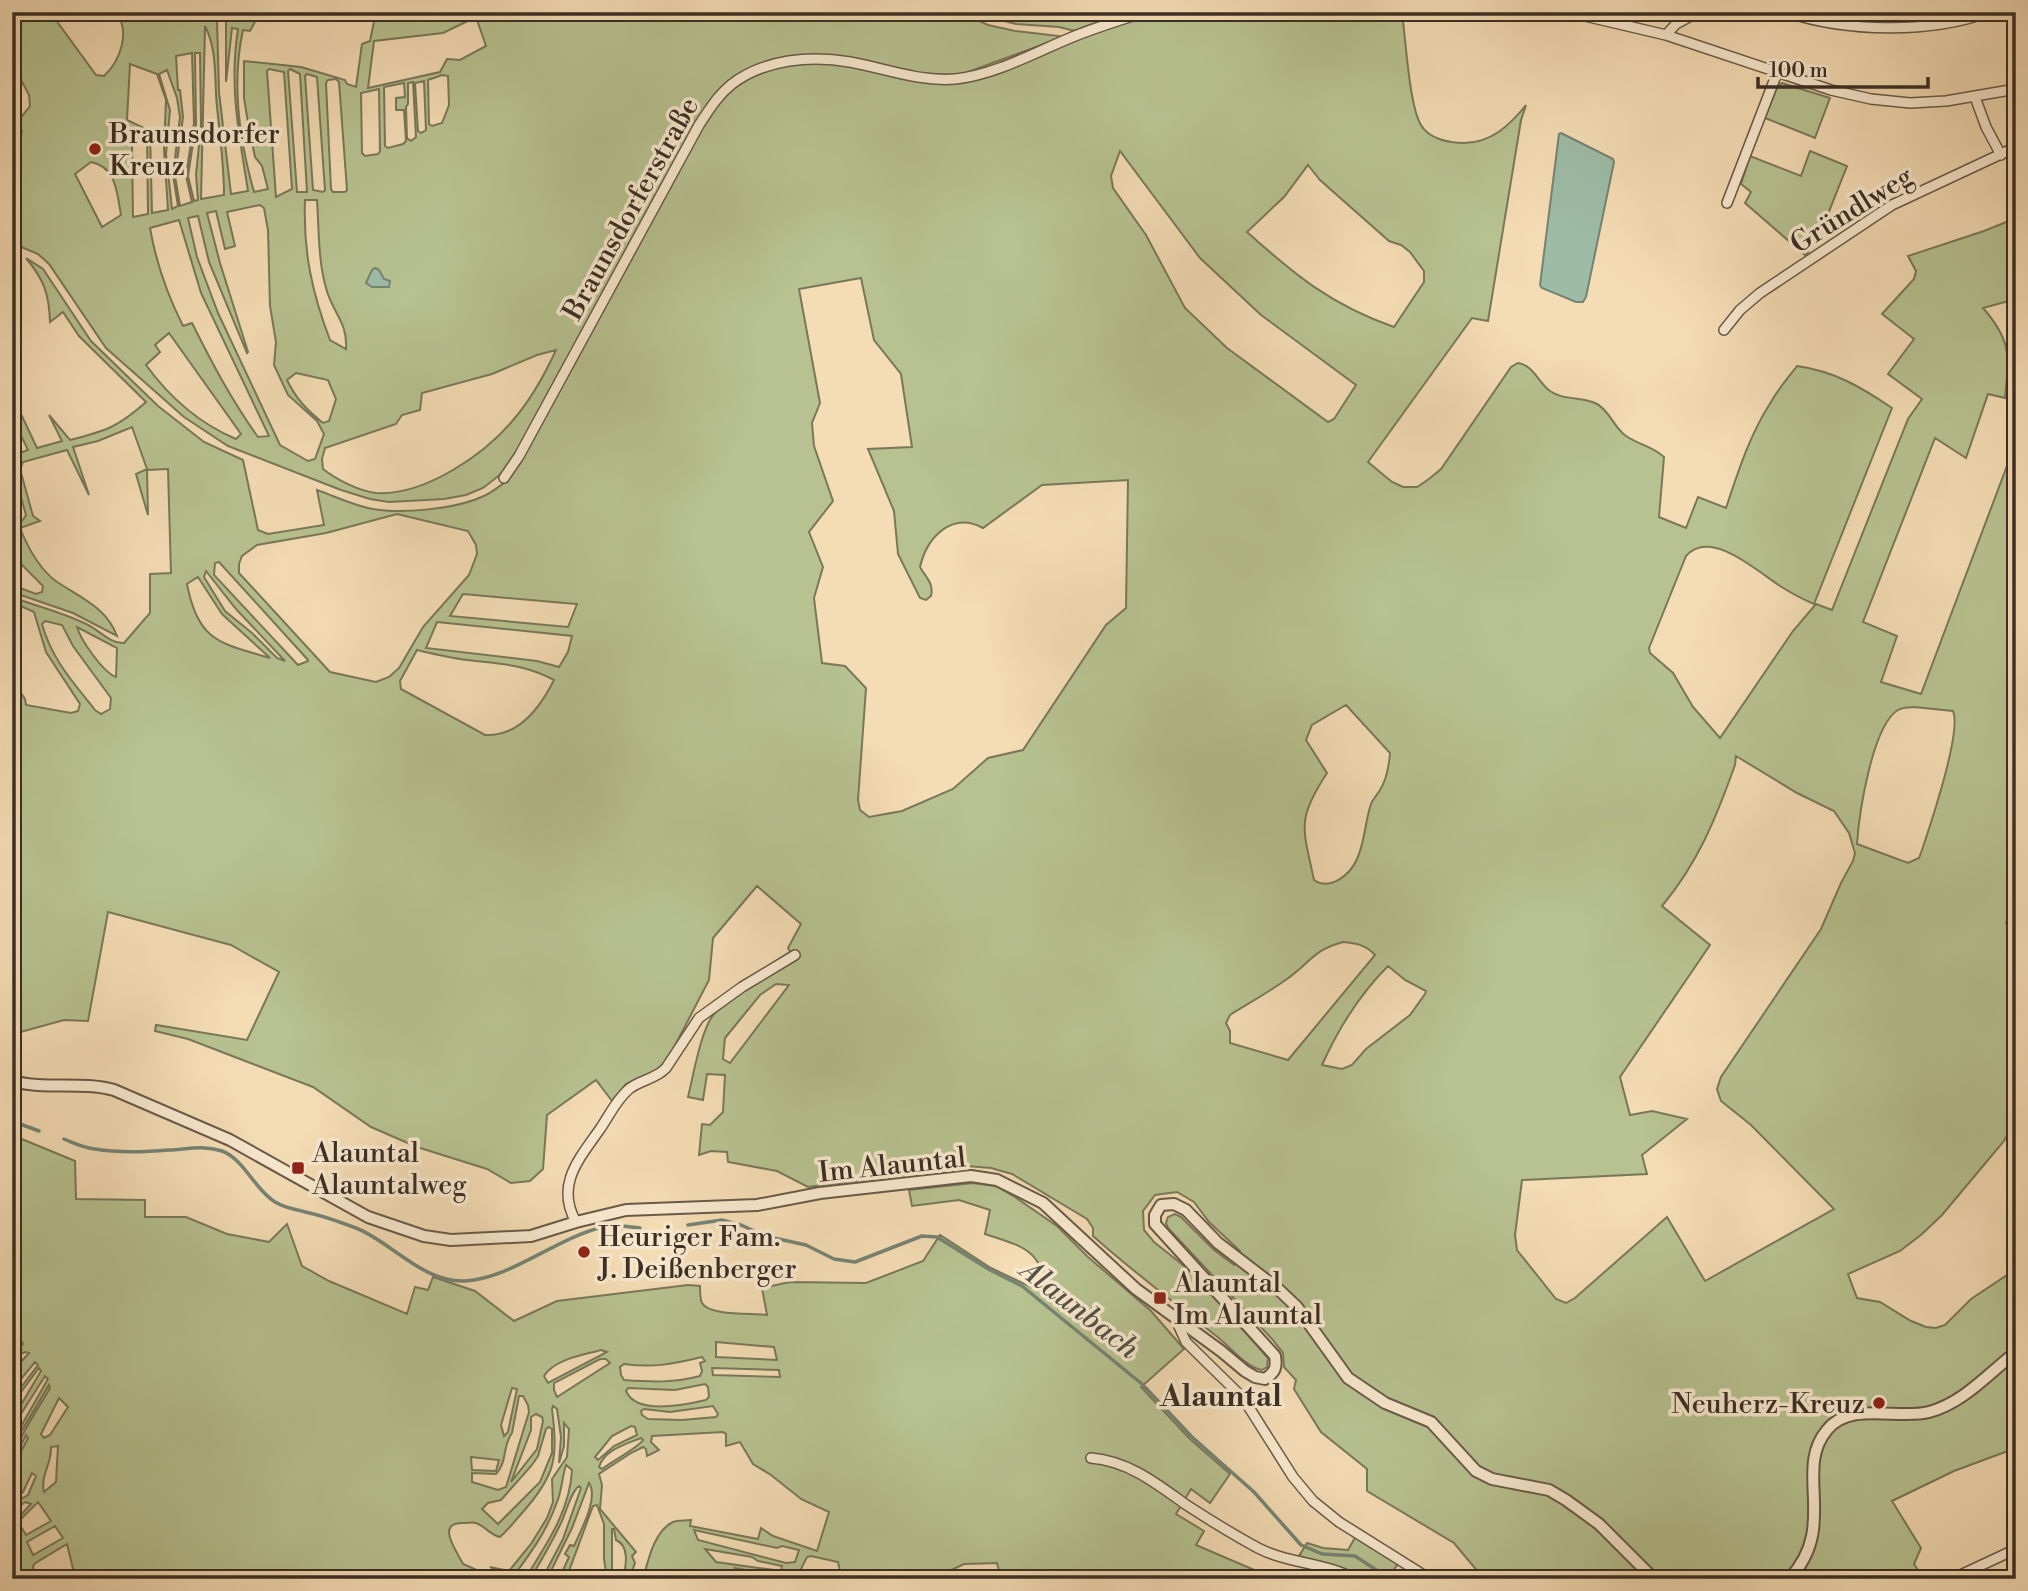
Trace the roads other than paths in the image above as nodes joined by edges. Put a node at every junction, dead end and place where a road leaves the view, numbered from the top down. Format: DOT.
graph roads {
  1 [pos="1146,12"];
  2 [pos="1278,12"];
  3 [pos="1376,12"];
  4 [pos="1568,12"];
  5 [pos="1698,12"];
  6 [pos="1786,12"];
  7 [pos="1989,12"];
  8 [pos="1665,35"];
  9 [pos="1777,73"];
  10 [pos="2016,89"];
  11 [pos="1975,97"];
  12 [pos="2016,147"];
  13 [pos="2001,155"];
  14 [pos="1727,203"];
  15 [pos="1724,330"];
  16 [pos="504,478"];
  17 [pos="795,955"];
  18 [pos="12,1081"];
  19 [pos="576,1222"];
  20 [pos="1176,1320"];
  21 [pos="2016,1352"];
  22 [pos="1091,1458"];
  23 [pos="2016,1549"];
  24 [pos="1354,1579"];
  25 [pos="1430,1579"];
  26 [pos="1654,1579"];
  27 [pos="1788,1579"];
  28 [pos="1952,1579"];
  1 -- 16 [label="street, Braunsdorferstraße"];
  2 -- 3 [label="street"];
  4 -- 8 [label="street"];
  5 -- 8 [label="street"];
  6 -- 7 [label="street"];
  8 -- 9 [label="street"];
  9 -- 11 [label="street"];
  9 -- 14 [label="street"];
  10 -- 11 [label="street"];
  11 -- 13 [label="street"];
  12 -- 13 [label="street, Gründlweg"];
  13 -- 15 [label="street, Gründlweg"];
  17 -- 19 [label="street"];
  18 -- 19 [label="street, Im Alauntal"];
  19 -- 20 [label="street, Im Alauntal"];
  20 -- 25 [label="street, Im Alauntal"];
  20 -- 26 [label="street"];
  21 -- 27 [label="street"];
  22 -- 24 [label="street"];
  23 -- 28 [label="street"];
}
